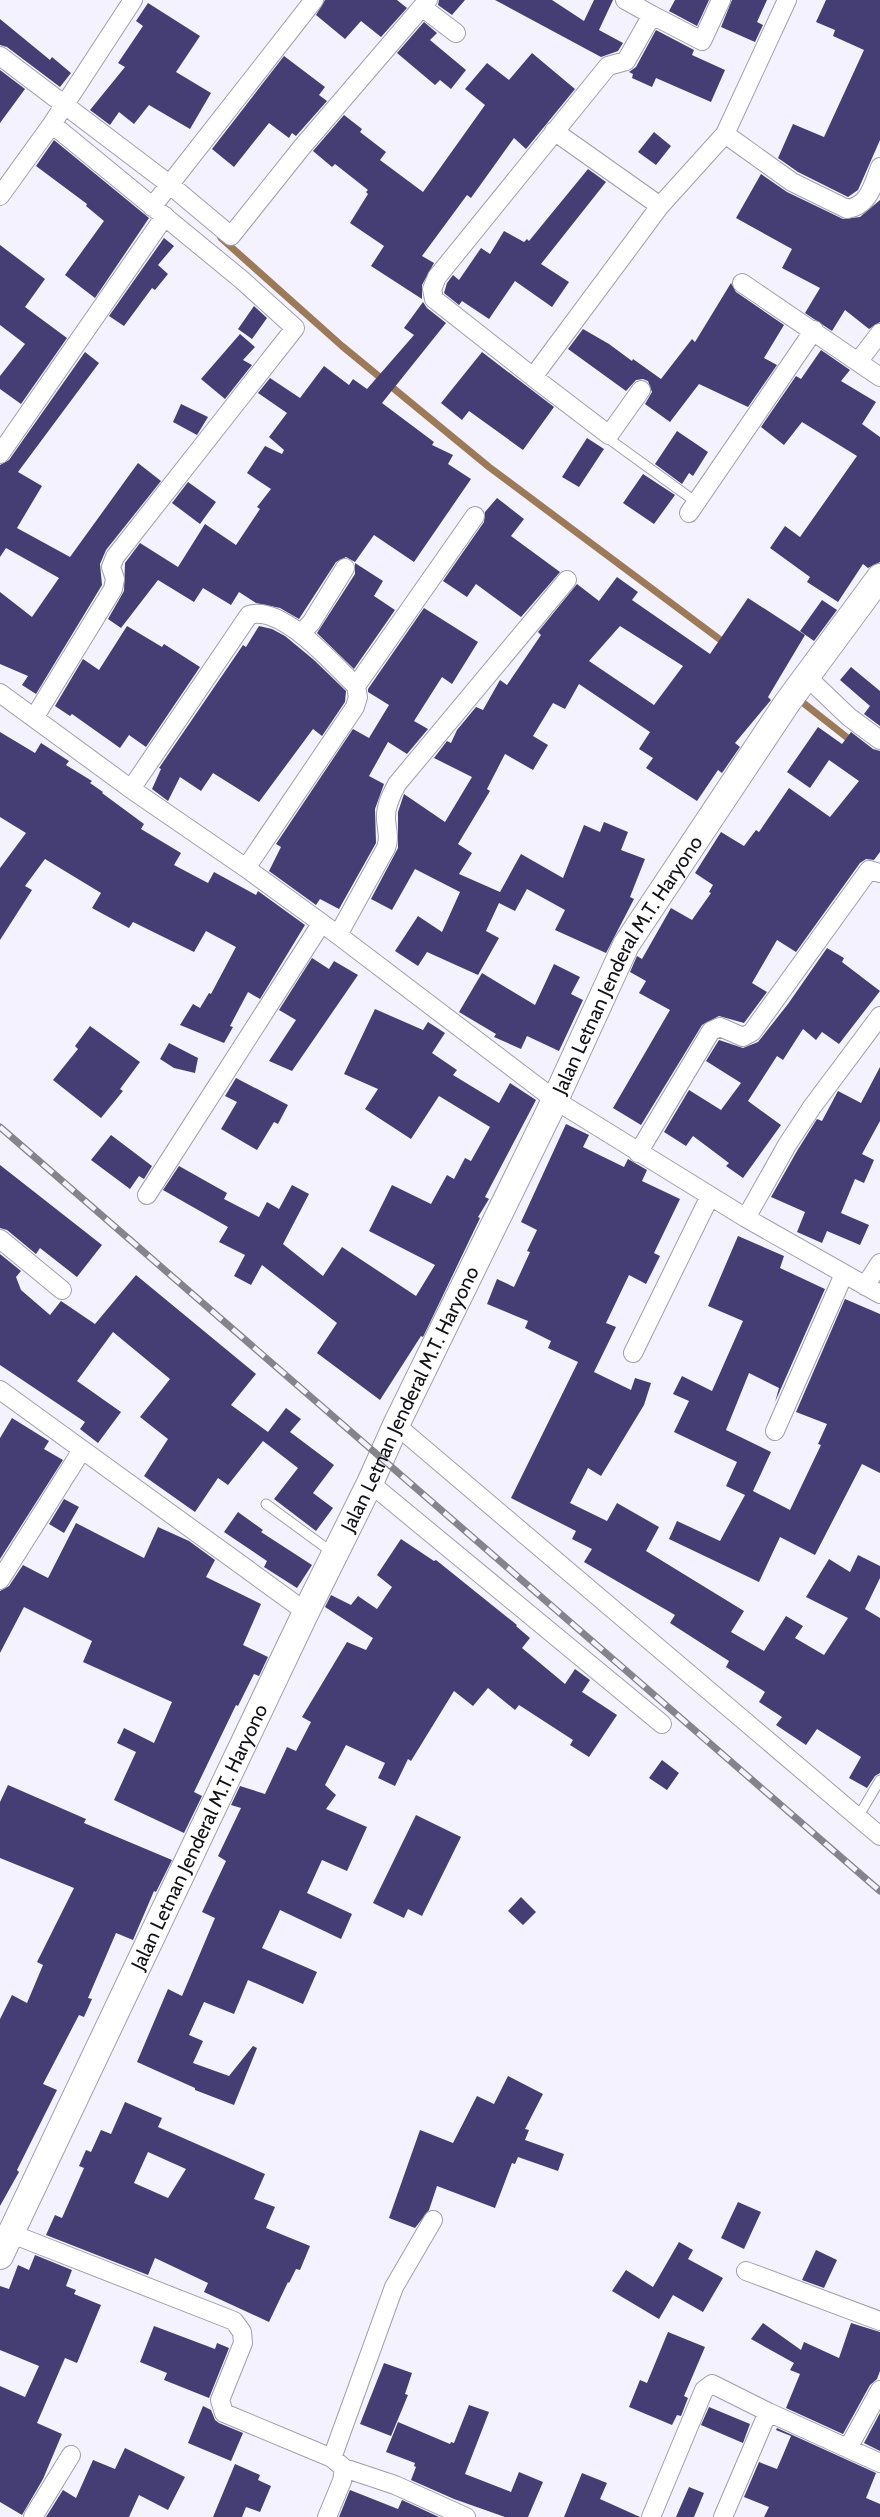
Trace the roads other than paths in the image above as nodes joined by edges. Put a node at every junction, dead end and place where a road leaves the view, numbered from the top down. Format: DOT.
graph roads {
  1 [pos="134,0"];
  2 [pos="314,0"];
  3 [pos="625,0"];
  4 [pos="721,0"];
  5 [pos="785,0"];
  6 [pos="425,3"];
  7 [pos="652,15"];
  8 [pos="456,33"];
  9 [pos="0,56"];
  10 [pos="58,113"];
  11 [pos="554,131"];
  12 [pos="725,134"];
  13 [pos="880,167"];
  14 [pos="169,185"];
  15 [pos="0,196"];
  16 [pos="660,206"];
  17 [pos="157,209"];
  18 [pos="742,283"];
  19 [pos="814,330"];
  20 [pos="880,333"];
  21 [pos="858,362"];
  22 [pos="880,376"];
  23 [pos="533,377"];
  24 [pos="641,390"];
  25 [pos="609,435"];
  26 [pos="0,454"];
  27 [pos="693,507"];
  28 [pos="475,516"];
  29 [pos="345,568"];
  30 [pos="880,578"];
  31 [pos="567,580"];
  32 [pos="301,633"];
  33 [pos="356,686"];
  34 [pos="799,688"];
  35 [pos="0,693"];
  36 [pos="34,718"];
  37 [pos="880,740"];
  38 [pos="130,789"];
  39 [pos="246,867"];
  40 [pos="880,873"];
  41 [pos="321,924"];
  42 [pos="338,935"];
  43 [pos="880,1016"];
  44 [pos="555,1100"];
  45 [pos="638,1153"];
  46 [pos="147,1195"];
  47 [pos="710,1196"];
  48 [pos="746,1218"];
  49 [pos="0,1239"];
  50 [pos="880,1263"];
  51 [pos="844,1274"];
  52 [pos="62,1290"];
  53 [pos="873,1290"];
  54 [pos="633,1353"];
  55 [pos="0,1390"];
  56 [pos="396,1425"];
  57 [pos="776,1431"];
  58 [pos="82,1450"];
  59 [pos="370,1483"];
  60 [pos="266,1504"];
  61 [pos="335,1555"];
  62 [pos="0,1580"];
  63 [pos="306,1612"];
  64 [pos="662,1724"];
  65 [pos="880,1780"];
  66 [pos="858,1817"];
  67 [pos="880,1836"];
  68 [pos="433,2220"];
  69 [pos="12,2234"];
  70 [pos="0,2256"];
  71 [pos="746,2271"];
  72 [pos="880,2321"];
  73 [pos="880,2390"];
  74 [pos="768,2412"];
  75 [pos="848,2448"];
  76 [pos="71,2455"];
  77 [pos="338,2463"];
  78 [pos="880,2463"];
  79 [pos="33,2517"];
  80 [pos="327,2517"];
  81 [pos="466,2517"];
  82 [pos="651,2517"];
  83 [pos="723,2517"];
  1 -- 10 [label="street"];
  2 -- 14 [label="street"];
  3 -- 7 [label="street"];
  4 -- 7 [label="street"];
  5 -- 12 [label="street"];
  6 -- 8 [label="street"];
  6 -- 14 [label="street"];
  7 -- 11 [label="street"];
  9 -- 10 [label="street"];
  10 -- 14 [label="street"];
  10 -- 15 [label="street"];
  10 -- 17 [label="street"];
  11 -- 16 [label="street"];
  11 -- 23 [label="street"];
  12 -- 13 [label="street"];
  12 -- 16 [label="street"];
  14 -- 17 [label="street"];
  16 -- 23 [label="street"];
  17 -- 26 [label="street"];
  17 -- 36 [label="street"];
  18 -- 19 [label="street"];
  19 -- 21 [label="street"];
  19 -- 27 [label="street"];
  20 -- 21 [label="street"];
  21 -- 22 [label="street"];
  23 -- 25 [label="street"];
  24 -- 25 [label="street"];
  25 -- 27 [label="lane"];
  28 -- 33 [label="street"];
  29 -- 32 [label="street"];
  30 -- 34 [label="main road, Jalan Letnan Jenderal M.T. Haryono"];
  31 -- 42 [label="street"];
  32 -- 33 [label="street"];
  32 -- 38 [label="street"];
  33 -- 39 [label="street"];
  34 -- 37 [label="street"];
  34 -- 44 [label="main road, Jalan Letnan Jenderal M.T. Haryono"];
  35 -- 36 [label="street"];
  36 -- 38 [label="street"];
  38 -- 39 [label="street"];
  39 -- 41 [label="street"];
  40 -- 45 [label="street"];
  41 -- 42 [label="street"];
  41 -- 46 [label="street"];
  42 -- 44 [label="street"];
  43 -- 48 [label="street"];
  44 -- 45 [label="street"];
  44 -- 56 [label="main road, Jalan Letnan Jenderal M.T. Haryono"];
  45 -- 47 [label="street"];
  47 -- 48 [label="street"];
  47 -- 54 [label="street"];
  48 -- 51 [label="street"];
  49 -- 52 [label="street"];
  50 -- 53 [label="street"];
  51 -- 53 [label="street"];
  51 -- 57 [label="street"];
  55 -- 58 [label="street"];
  56 -- 59 [label="main road, Jalan Letnan Jenderal M.T. Haryono"];
  56 -- 66 [label="street"];
  58 -- 62 [label="street"];
  58 -- 63 [label="street"];
  59 -- 61 [label="main road, Jalan Letnan Jenderal M.T. Haryono"];
  59 -- 64 [label="street"];
  60 -- 61 [label="lane"];
  61 -- 63 [label="main road, Jalan Letnan Jenderal M.T. Haryono"];
  63 -- 69 [label="main road, Jalan Letnan Jenderal M.T. Haryono"];
  65 -- 66 [label="lane"];
  66 -- 67 [label="street"];
  68 -- 77 [label="street"];
  69 -- 70 [label="main road, Jalan Letnan Jenderal M.T. Haryono"];
  69 -- 77 [label="street"];
  71 -- 72 [label="street"];
  73 -- 75 [label="street"];
  74 -- 75 [label="street"];
  74 -- 82 [label="street"];
  74 -- 83 [label="street"];
  75 -- 78 [label="street"];
  76 -- 79 [label="street"];
  77 -- 80 [label="street"];
  77 -- 81 [label="street"];
}
